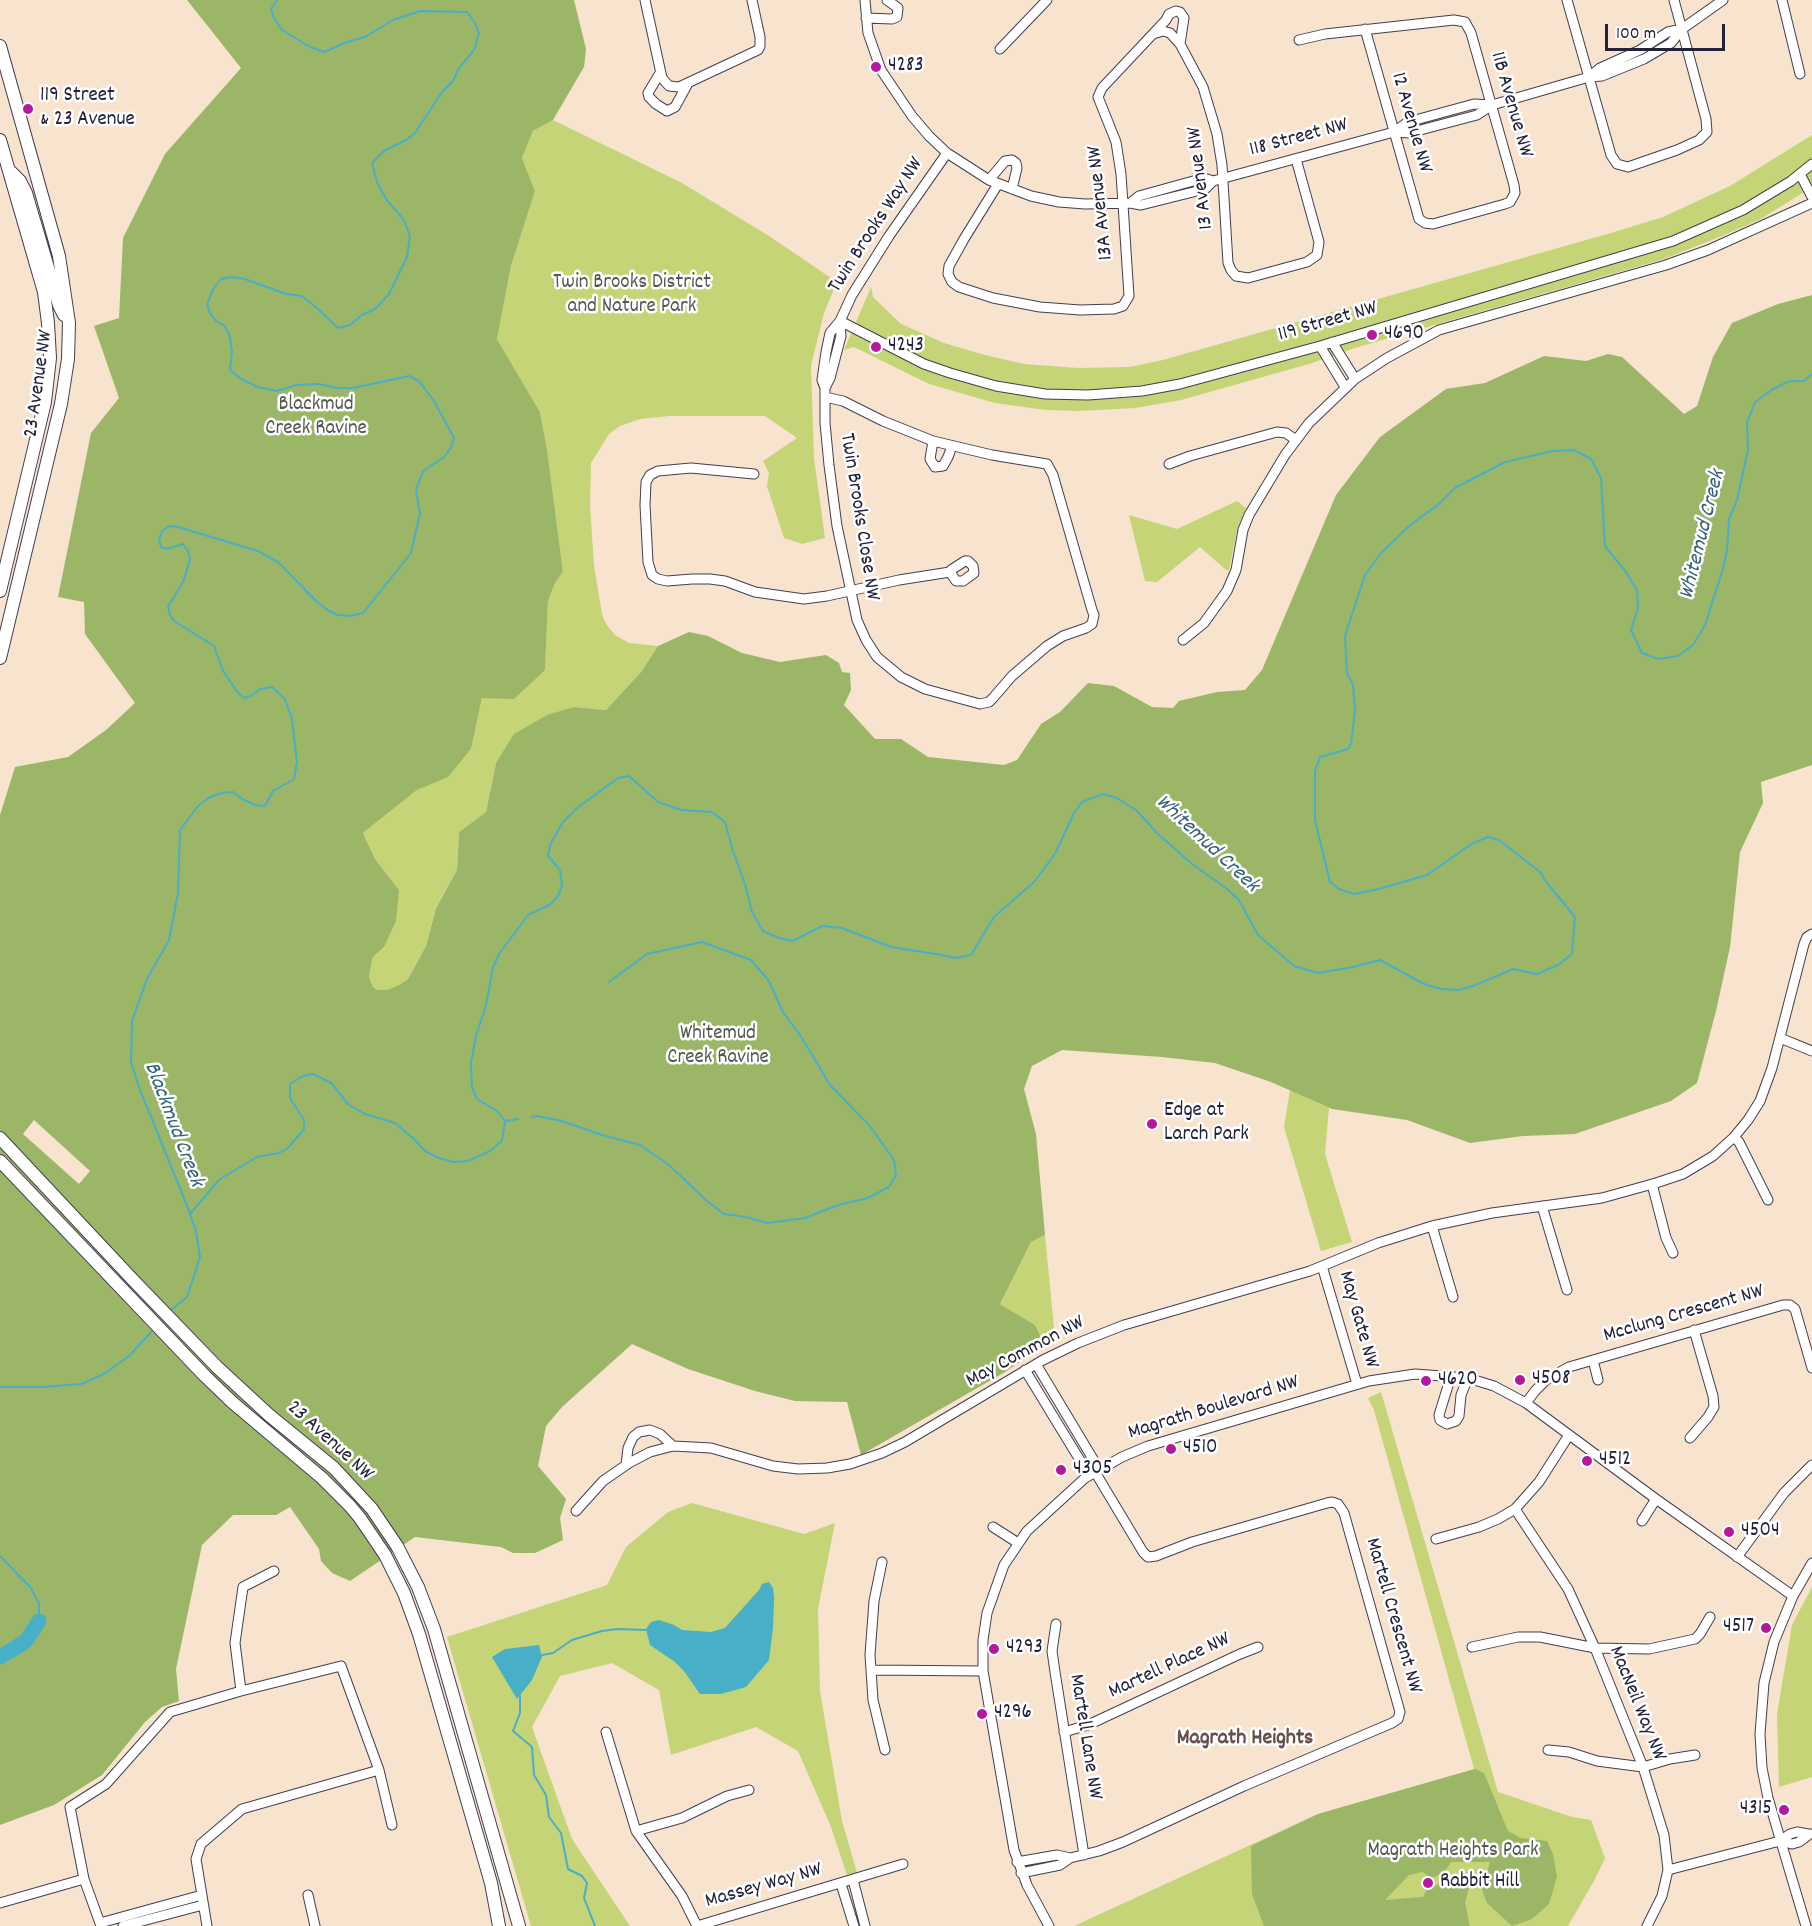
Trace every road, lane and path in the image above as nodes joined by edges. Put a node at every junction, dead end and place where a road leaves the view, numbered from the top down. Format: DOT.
graph roads {
  1 [pos="645,0"];
  2 [pos="752,0"];
  3 [pos="865,0"];
  4 [pos="886,0"];
  5 [pos="1567,0"];
  6 [pos="1674,0"];
  7 [pos="1723,0"];
  8 [pos="1782,0"];
  9 [pos="1040,2"];
  10 [pos="866,18"];
  11 [pos="1365,29"];
  12 [pos="1682,29"];
  13 [pos="1152,35"];
  14 [pos="1299,40"];
  15 [pos="1180,44"];
  16 [pos="0,46"];
  17 [pos="1000,49"];
  18 [pos="660,73"];
  19 [pos="1800,74"];
  20 [pos="1589,77"];
  21 [pos="687,85"];
  22 [pos="1492,105"];
  23 [pos="1394,132"];
  24 [pos="0,140"];
  25 [pos="948,153"];
  26 [pos="1296,159"];
  27 [pos="1812,164"];
  28 [pos="4,171"];
  29 [pos="1800,174"];
  30 [pos="35,175"];
  31 [pos="1218,180"];
  32 [pos="17,182"];
  33 [pos="994,182"];
  34 [pos="0,188"];
  35 [pos="1012,189"];
  36 [pos="1812,197"];
  37 [pos="1127,203"];
  38 [pos="1812,203"];
  39 [pos="1425,224"];
  40 [pos="840,321"];
  41 [pos="69,323"];
  42 [pos="1332,342"];
  43 [pos="1320,346"];
  44 [pos="1355,379"];
  45 [pos="1345,387"];
  46 [pos="825,392"];
  47 [pos="1296,440"];
  48 [pos="933,441"];
  49 [pos="952,446"];
  50 [pos="1169,464"];
  51 [pos="754,474"];
  52 [pos="950,572"];
  53 [pos="0,591"];
  54 [pos="850,591"];
  55 [pos="1183,639"];
  56 [pos="0,658"];
  57 [pos="1812,934"];
  58 [pos="1780,1038"];
  59 [pos="1812,1052"];
  60 [pos="1734,1137"];
  61 [pos="0,1138"];
  62 [pos="0,1161"];
  63 [pos="1652,1185"];
  64 [pos="1768,1200"];
  65 [pos="1542,1206"];
  66 [pos="1432,1226"];
  67 [pos="1673,1253"];
  68 [pos="1322,1266"];
  69 [pos="129,1286"];
  70 [pos="1567,1290"];
  71 [pos="1453,1297"];
  72 [pos="1694,1330"];
  73 [pos="1593,1360"];
  74 [pos="1035,1364"];
  75 [pos="1812,1368"];
  76 [pos="1025,1370"];
  77 [pos="1451,1376"];
  78 [pos="1467,1378"];
  79 [pos="1598,1380"];
  80 [pos="1357,1384"];
  81 [pos="1526,1403"];
  82 [pos="1569,1435"];
  83 [pos="1690,1438"];
  84 [pos="673,1446"];
  85 [pos="626,1465"];
  86 [pos="1812,1465"];
  87 [pos="1094,1472"];
  88 [pos="1656,1499"];
  89 [pos="1515,1509"];
  90 [pos="576,1511"];
  91 [pos="1642,1521"];
  92 [pos="993,1527"];
  93 [pos="1436,1539"];
  94 [pos="1018,1544"];
  95 [pos="1737,1557"];
  96 [pos="882,1562"];
  97 [pos="1812,1563"];
  98 [pos="274,1571"];
  99 [pos="1793,1596"];
  100 [pos="1710,1617"];
  101 [pos="1056,1624"];
  102 [pos="1258,1647"];
  103 [pos="1472,1647"];
  104 [pos="1595,1648"];
  105 [pos="872,1670"];
  106 [pos="983,1671"];
  107 [pos="241,1691"];
  108 [pos="606,1732"];
  109 [pos="1064,1732"];
  110 [pos="885,1750"];
  111 [pos="1548,1750"];
  112 [pos="1695,1755"];
  113 [pos="1643,1767"];
  114 [pos="379,1770"];
  115 [pos="749,1790"];
  116 [pos="392,1825"];
  117 [pos="636,1831"];
  118 [pos="1810,1834"];
  119 [pos="1780,1841"];
  120 [pos="1084,1855"];
  121 [pos="1070,1858"];
  122 [pos="1017,1862"];
  123 [pos="903,1864"];
  124 [pos="1668,1870"];
  125 [pos="1022,1872"];
  126 [pos="84,1880"];
  127 [pos="852,1880"];
  128 [pos="841,1884"];
  129 [pos="202,1895"];
  130 [pos="308,1895"];
  131 [pos="0,1903"];
  132 [pos="203,1905"];
  133 [pos="100,1924"];
  134 [pos="123,1926"];
  135 [pos="207,1926"];
  136 [pos="315,1926"];
  137 [pos="499,1926"];
  138 [pos="519,1926"];
  139 [pos="697,1926"];
  140 [pos="854,1926"];
  141 [pos="865,1926"];
  142 [pos="1049,1926"];
  143 [pos="1647,1926"];
  144 [pos="1806,1926"];
  1 -- 18 [label="street"];
  2 -- 21 [label="street"];
  3 -- 10 [label="street, 118 Street NW"];
  4 -- 10 [label="street"];
  5 -- 20 [label="street"];
  6 -- 12 [label="street"];
  7 -- 12 [label="street, 118 Street NW"];
  8 -- 19 [label="street"];
  9 -- 17 [label="street"];
  10 -- 25 [label="street, 118 Street NW"];
  11 -- 14 [label="street"];
  11 -- 22 [label="street, 11B Avenue NW"];
  11 -- 23 [label="street, 12 Avenue NW"];
  12 -- 20 [label="street, 118 Street NW"];
  12 -- 20 [label="street"];
  13 -- 15 [label="street"];
  13 -- 15 [label="street"];
  13 -- 37 [label="street, 13A Avenue NW"];
  15 -- 31 [label="street, 13 Avenue NW"];
  16 -- 30 [label="main road, 23 Avenue NW"];
  18 -- 21 [label="street"];
  18 -- 21 [label="street"];
  20 -- 22 [label="street, 118 Street NW"];
  22 -- 23 [label="street, 118 Street NW"];
  22 -- 39 [label="street, 11B Avenue NW"];
  23 -- 26 [label="street, 118 Street NW"];
  23 -- 39 [label="street, 12 Avenue NW"];
  24 -- 28 [label="main road"];
  25 -- 33 [label="street, 118 Street NW"];
  25 -- 40 [label="street, Twin Brooks Way NW"];
  26 -- 31 [label="street, 118 Street NW"];
  26 -- 31 [label="street, 13 Avenue NW"];
  27 -- 29 [label="street, 119 Street NW"];
  28 -- 32 [label="main road"];
  29 -- 36 [label="street"];
  29 -- 42 [label="street, 119 Street NW"];
  30 -- 32 [label="main road"];
  30 -- 41 [label="main road, 23 Avenue NW"];
  31 -- 37 [label="street, 118 Street NW"];
  32 -- 34 [label="main road"];
  32 -- 41 [label="main road"];
  32 -- 53 [label="main road, 23 Avenue NW"];
  33 -- 35 [label="street, 118 Street NW"];
  33 -- 35 [label="street"];
  33 -- 37 [label="street, 13A Avenue NW"];
  35 -- 37 [label="street, 118 Street NW"];
  38 -- 44 [label="street"];
  40 -- 43 [label="street, 119 Street NW"];
  40 -- 46 [label="street, Twin Brooks Close NW"];
  41 -- 56 [label="main road, 23 Avenue NW"];
  42 -- 43 [label="street, 119 Street NW"];
  42 -- 44 [label="street"];
  43 -- 45 [label="street"];
  44 -- 45 [label="street"];
  45 -- 47 [label="street"];
  46 -- 48 [label="street, Twin Brooks Close NW"];
  46 -- 54 [label="street, Twin Brooks Close NW"];
  47 -- 50 [label="street"];
  47 -- 55 [label="street"];
  48 -- 49 [label="street, Twin Brooks Close NW"];
  48 -- 49 [label="street"];
  49 -- 54 [label="street, Twin Brooks Close NW"];
  51 -- 54 [label="street"];
  52 -- 54 [label="street"];
  57 -- 58 [label="street, May Common NW"];
  58 -- 59 [label="street"];
  58 -- 60 [label="street, May Common NW"];
  60 -- 63 [label="street, May Common NW"];
  60 -- 64 [label="street"];
  61 -- 69 [label="main road, 23 Avenue NW"];
  62 -- 69 [label="main road, 23 Avenue NW"];
  63 -- 65 [label="street, May Common NW"];
  63 -- 67 [label="street"];
  65 -- 66 [label="street, May Common NW"];
  65 -- 70 [label="street"];
  66 -- 68 [label="street, May Common NW"];
  66 -- 71 [label="street"];
  68 -- 74 [label="street, May Common NW"];
  68 -- 80 [label="street, May Gate NW"];
  69 -- 137 [label="main road, 23 Avenue NW"];
  69 -- 138 [label="main road, 23 Avenue NW"];
  72 -- 73 [label="street, Mcclung Crescent NW"];
  72 -- 75 [label="street, Mcclung Crescent NW"];
  72 -- 83 [label="street"];
  73 -- 79 [label="street, Mcclung Crescent NW"];
  73 -- 81 [label="street, Mcclung Crescent NW"];
  74 -- 76 [label="street, May Common NW"];
  74 -- 87 [label="street"];
  76 -- 84 [label="street, May Common NW"];
  76 -- 87 [label="street"];
  77 -- 78 [label="street, Magrath Boulevard NW"];
  77 -- 78 [label="street"];
  77 -- 80 [label="street, Magrath Boulevard NW"];
  78 -- 81 [label="street, Magrath Boulevard NW"];
  80 -- 87 [label="street, Magrath Boulevard NW"];
  81 -- 82 [label="street, Magrath Boulevard NW"];
  82 -- 88 [label="street, Magrath Boulevard NW"];
  82 -- 89 [label="street"];
  84 -- 85 [label="street, May Common NW"];
  84 -- 85 [label="street, May Common NW"];
  85 -- 90 [label="street, May Common NW"];
  86 -- 95 [label="street"];
  87 -- 94 [label="street, Magrath Boulevard NW"];
  87 -- 120 [label="street, Martell Crescent NW"];
  88 -- 91 [label="street"];
  88 -- 95 [label="street, Magrath Boulevard NW"];
  89 -- 93 [label="street"];
  89 -- 104 [label="street, MacNeil Way NW"];
  92 -- 94 [label="street"];
  94 -- 106 [label="street, Magrath Boulevard NW"];
  95 -- 99 [label="street, Magrath Boulevard NW"];
  96 -- 105 [label="street"];
  97 -- 99 [label="street"];
  98 -- 107 [label="street"];
  99 -- 119 [label="street"];
  100 -- 104 [label="street"];
  101 -- 109 [label="street, Martell Lane NW"];
  102 -- 109 [label="street, Martell Place NW"];
  103 -- 104 [label="street"];
  104 -- 113 [label="street, MacNeil Way NW"];
  105 -- 106 [label="street"];
  105 -- 110 [label="street"];
  106 -- 122 [label="street, Magrath Boulevard NW"];
  107 -- 114 [label="street"];
  107 -- 126 [label="street"];
  108 -- 117 [label="street"];
  109 -- 120 [label="street, Martell Lane NW"];
  111 -- 113 [label="street"];
  112 -- 113 [label="street"];
  113 -- 124 [label="street, MacNeil Way NW"];
  114 -- 116 [label="street"];
  114 -- 129 [label="street"];
  115 -- 117 [label="street"];
  117 -- 139 [label="street"];
  118 -- 119 [label="street"];
  119 -- 124 [label="street"];
  119 -- 144 [label="street"];
  120 -- 121 [label="street, Martell Crescent NW"];
  121 -- 122 [label="street, Martell Crescent NW"];
  121 -- 125 [label="street, Martell Crescent NW"];
  122 -- 125 [label="street, Magrath Boulevard NW"];
  123 -- 127 [label="street, Massey Way NW"];
  124 -- 143 [label="street, MacNeil Way NW"];
  125 -- 142 [label="street, Magrath Boulevard NW"];
  126 -- 131 [label="street"];
  126 -- 133 [label="street"];
  127 -- 128 [label="street, Massey Way NW"];
  127 -- 141 [label="street, Massey Way NW"];
  128 -- 139 [label="street, Massey Way NW"];
  128 -- 140 [label="street, Massey Way NW"];
  129 -- 132 [label="street"];
  129 -- 133 [label="street"];
  130 -- 136 [label="street"];
  132 -- 134 [label="street"];
  132 -- 135 [label="street"];
}
